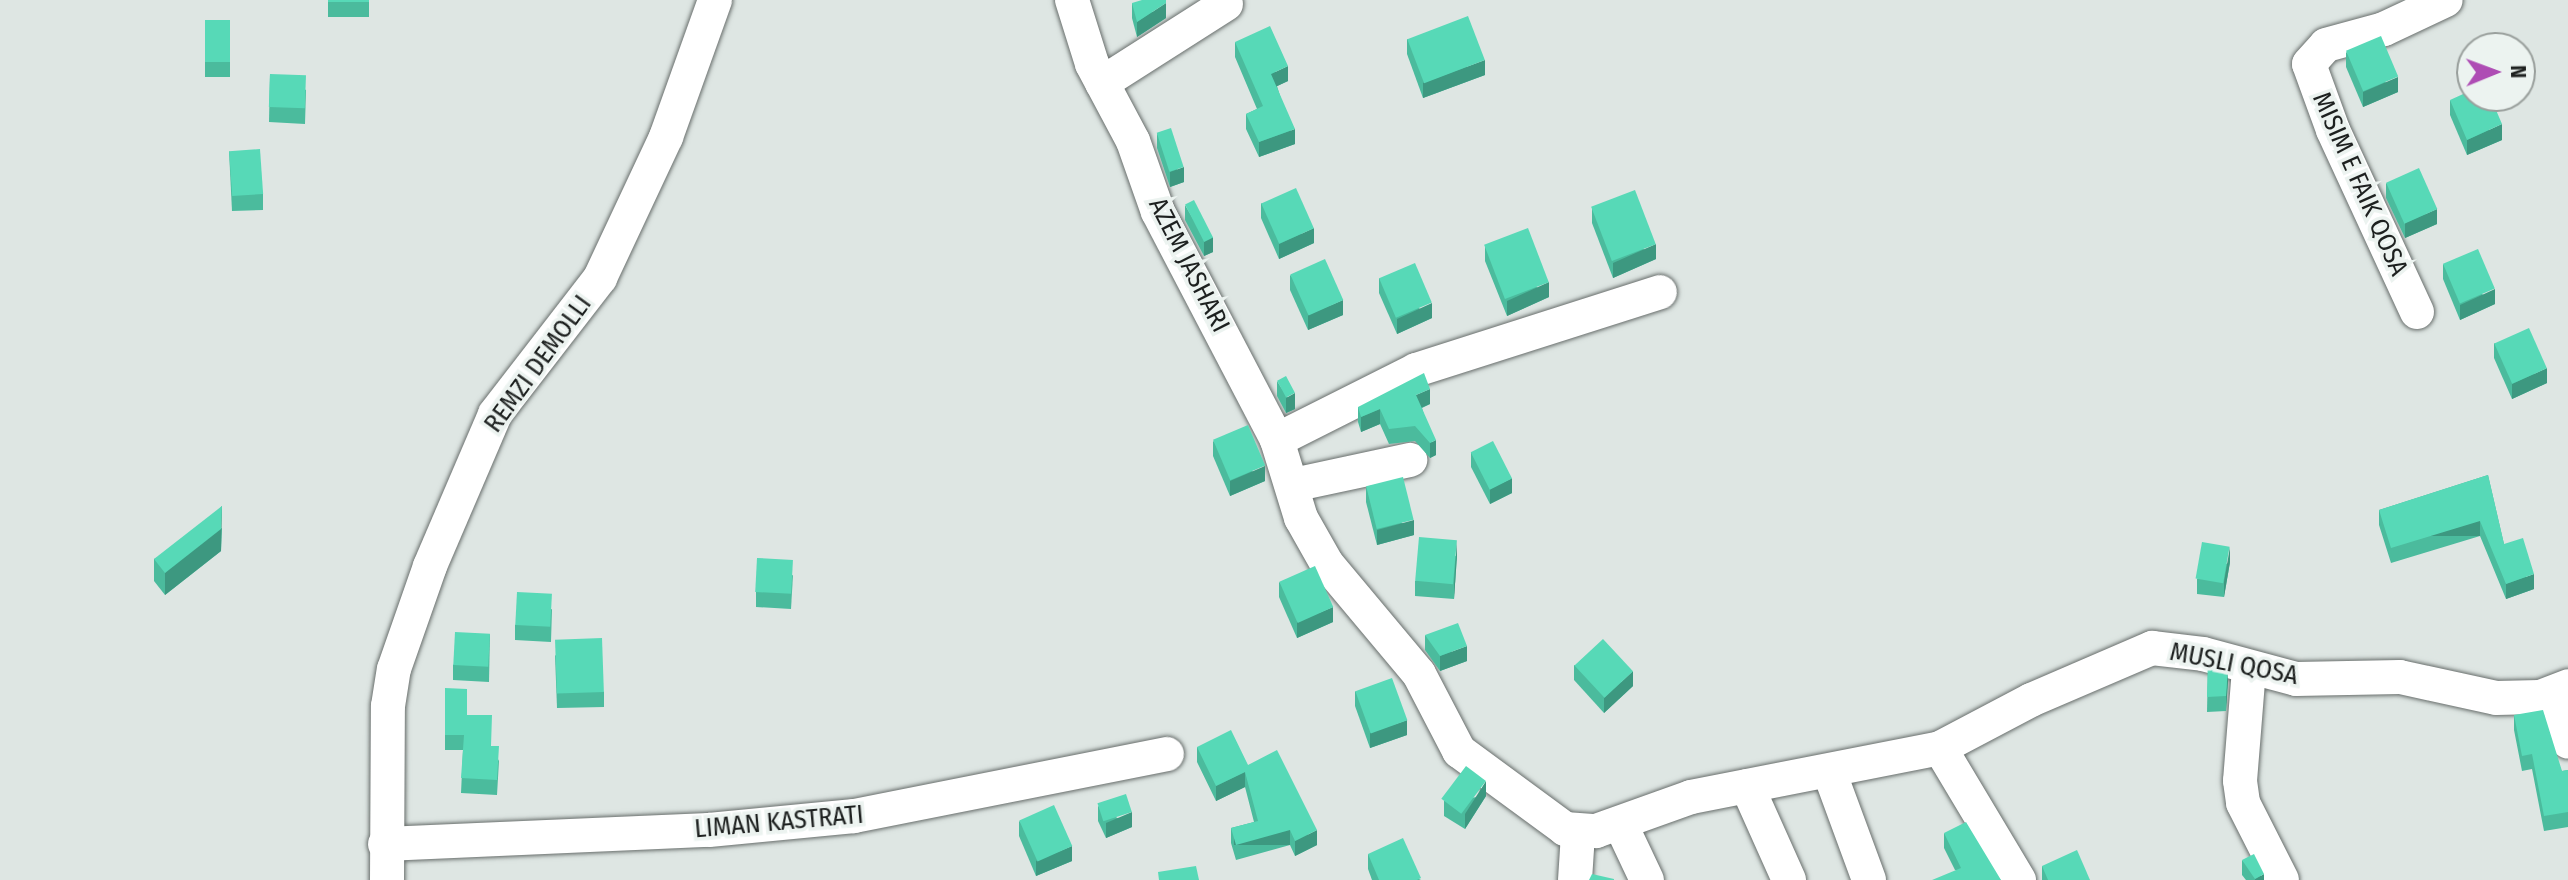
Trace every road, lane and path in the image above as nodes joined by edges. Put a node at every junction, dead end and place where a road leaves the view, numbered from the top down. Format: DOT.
graph roads {
  1 [pos="715,0"];
  2 [pos="1072,0"];
  3 [pos="2446,0"];
  4 [pos="1226,4"];
  5 [pos="1102,83"];
  6 [pos="1660,292"];
  7 [pos="2417,312"];
  8 [pos="1277,440"];
  9 [pos="1410,460"];
  10 [pos="1293,485"];
  11 [pos="2249,669"];
  12 [pos="2562,689"];
  13 [pos="2568,742"];
  14 [pos="1929,751"];
  15 [pos="1167,754"];
  16 [pos="1829,771"];
  17 [pos="1747,786"];
  18 [pos="1620,823"];
  19 [pos="1578,833"];
  20 [pos="385,844"];
  21 [pos="387,880"];
  22 [pos="1575,880"];
  23 [pos="1647,880"];
  24 [pos="1789,880"];
  25 [pos="1869,880"];
  26 [pos="2019,880"];
  27 [pos="2282,880"];
  1 -- 20 [label="street, REMZI DEMOLLI"];
  2 -- 5 [label="street, AZEM JASHARI"];
  3 -- 7 [label="street, MISIM E FAIK QOSA"];
  4 -- 5 [label="street"];
  5 -- 8 [label="street, AZEM JASHARI"];
  6 -- 8 [label="street"];
  8 -- 10 [label="street, AZEM JASHARI"];
  9 -- 10 [label="street"];
  10 -- 19 [label="street, AZEM JASHARI"];
  11 -- 12 [label="street, MUSLI QOSA"];
  11 -- 14 [label="street, MUSLI QOSA"];
  11 -- 27 [label="street"];
  12 -- 13 [label="street"];
  14 -- 16 [label="street, MUSLI QOSA"];
  14 -- 26 [label="street"];
  15 -- 20 [label="street, LIMAN KASTRATI"];
  16 -- 17 [label="street, MUSLI QOSA"];
  16 -- 25 [label="street"];
  17 -- 18 [label="street, MUSLI QOSA"];
  17 -- 24 [label="street"];
  18 -- 19 [label="street, MUSLI QOSA"];
  18 -- 23 [label="street"];
  19 -- 22 [label="street"];
  20 -- 21 [label="street, REMZI DEMOLLI"];
}
